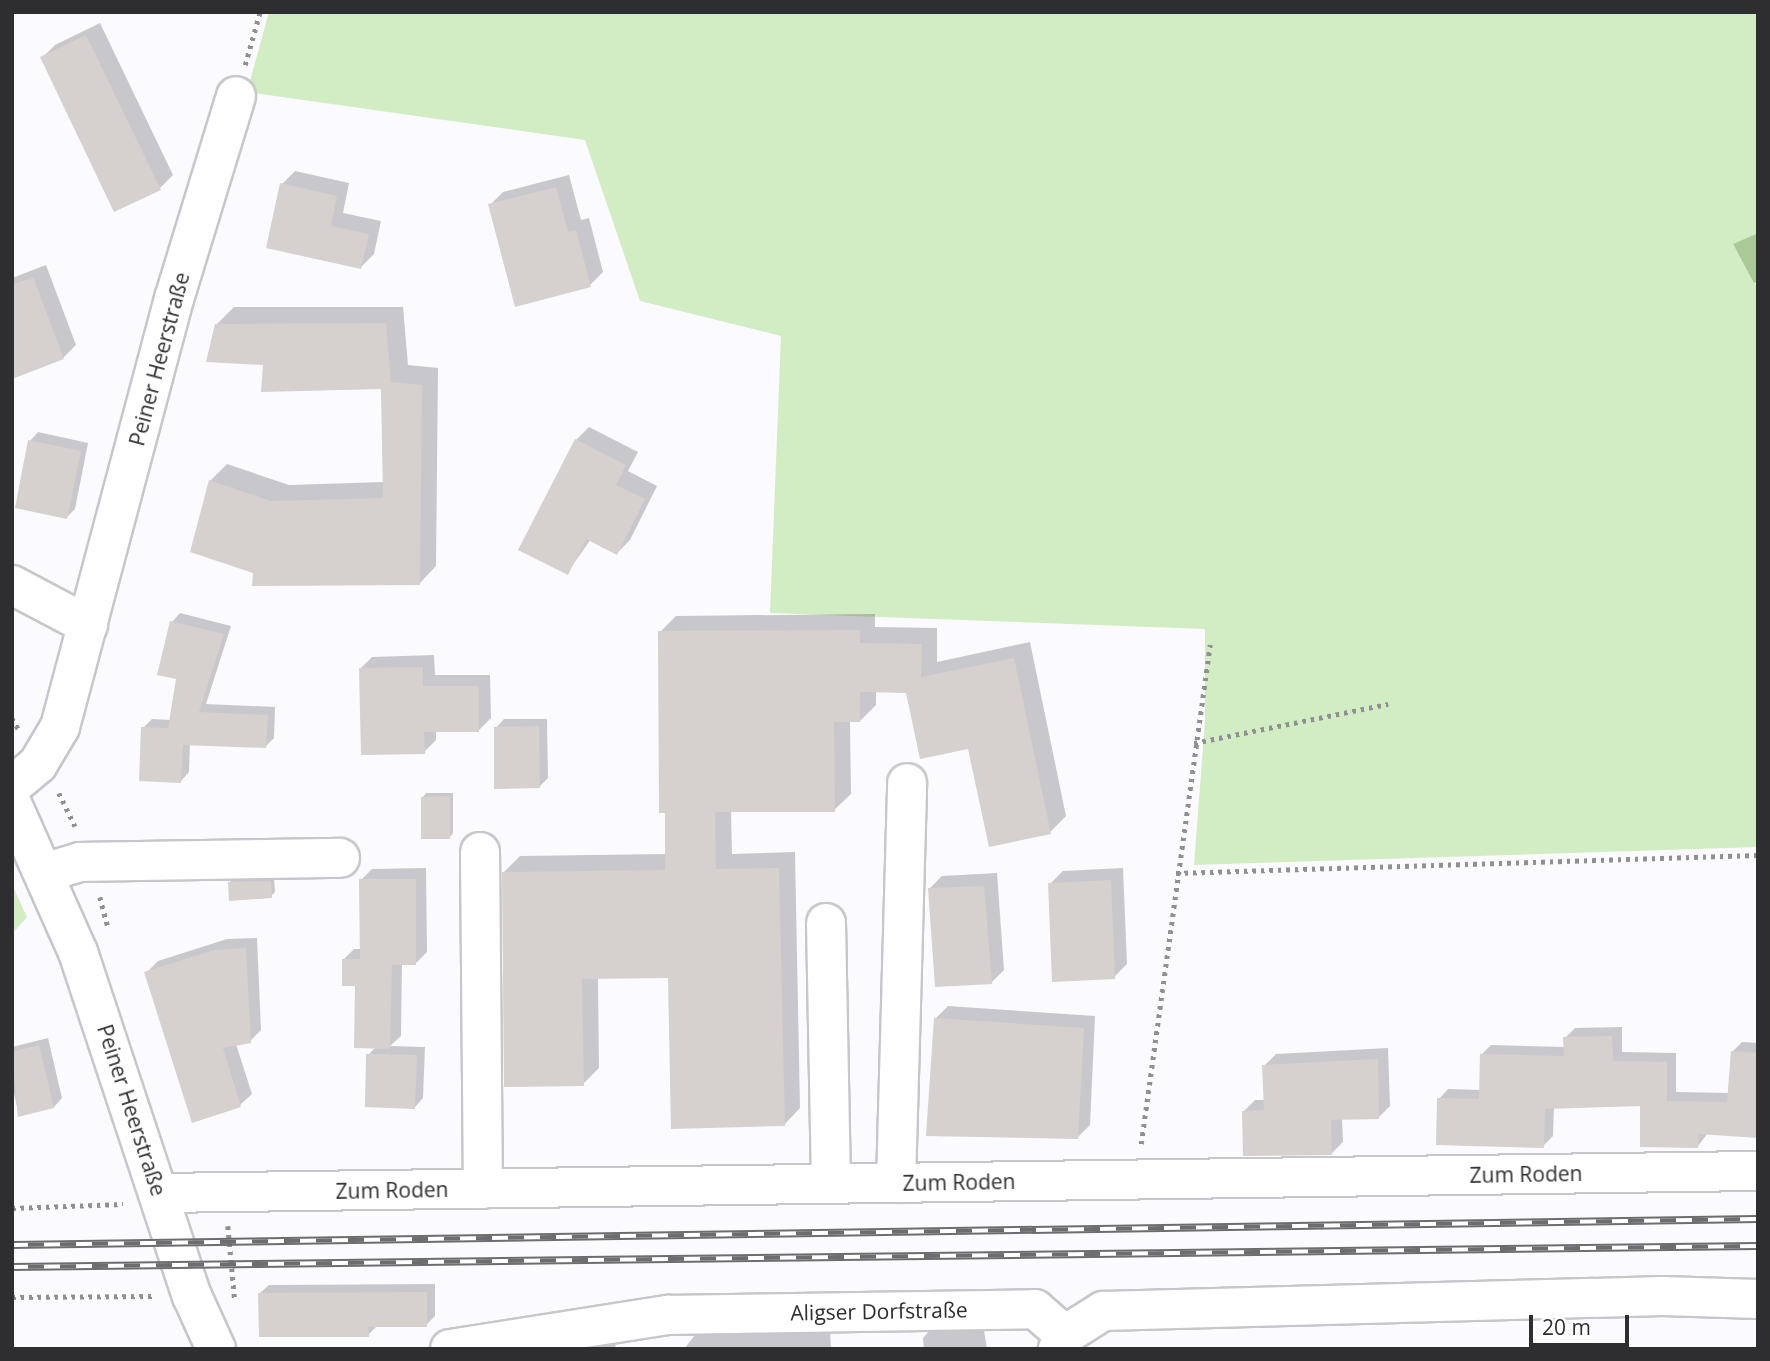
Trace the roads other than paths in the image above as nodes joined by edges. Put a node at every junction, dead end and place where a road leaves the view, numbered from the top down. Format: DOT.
graph roads {
  1 [pos="236,96"];
  2 [pos="12,585"];
  3 [pos="88,625"];
  4 [pos="25,775"];
  5 [pos="907,783"];
  6 [pos="12,804"];
  7 [pos="480,852"];
  8 [pos="340,858"];
  9 [pos="44,873"];
  10 [pos="826,923"];
  11 [pos="1758,1171"];
  12 [pos="895,1183"];
  13 [pos="831,1184"];
  14 [pos="483,1189"];
  15 [pos="160,1194"];
  16 [pos="1758,1299"];
  17 [pos="1062,1342"];
  18 [pos="216,1349"];
  19 [pos="450,1349"];
  1 -- 3 [label="street, Peiner Heerstraße"];
  2 -- 3 [label="street"];
  3 -- 4 [label="street, Peiner Heerstraße"];
  5 -- 12 [label="street"];
  6 -- 9 [label="street, Peiner Heerstraße"];
  7 -- 14 [label="street"];
  8 -- 9 [label="street"];
  9 -- 15 [label="street, Peiner Heerstraße"];
  10 -- 13 [label="street"];
  11 -- 12 [label="street, Zum Roden"];
  12 -- 13 [label="street, Zum Roden"];
  13 -- 14 [label="street, Zum Roden"];
  14 -- 15 [label="street, Zum Roden"];
  15 -- 18 [label="street, Peiner Heerstraße"];
  16 -- 17 [label="street"];
  17 -- 19 [label="street, Aligser Dorfstraße"];
}
